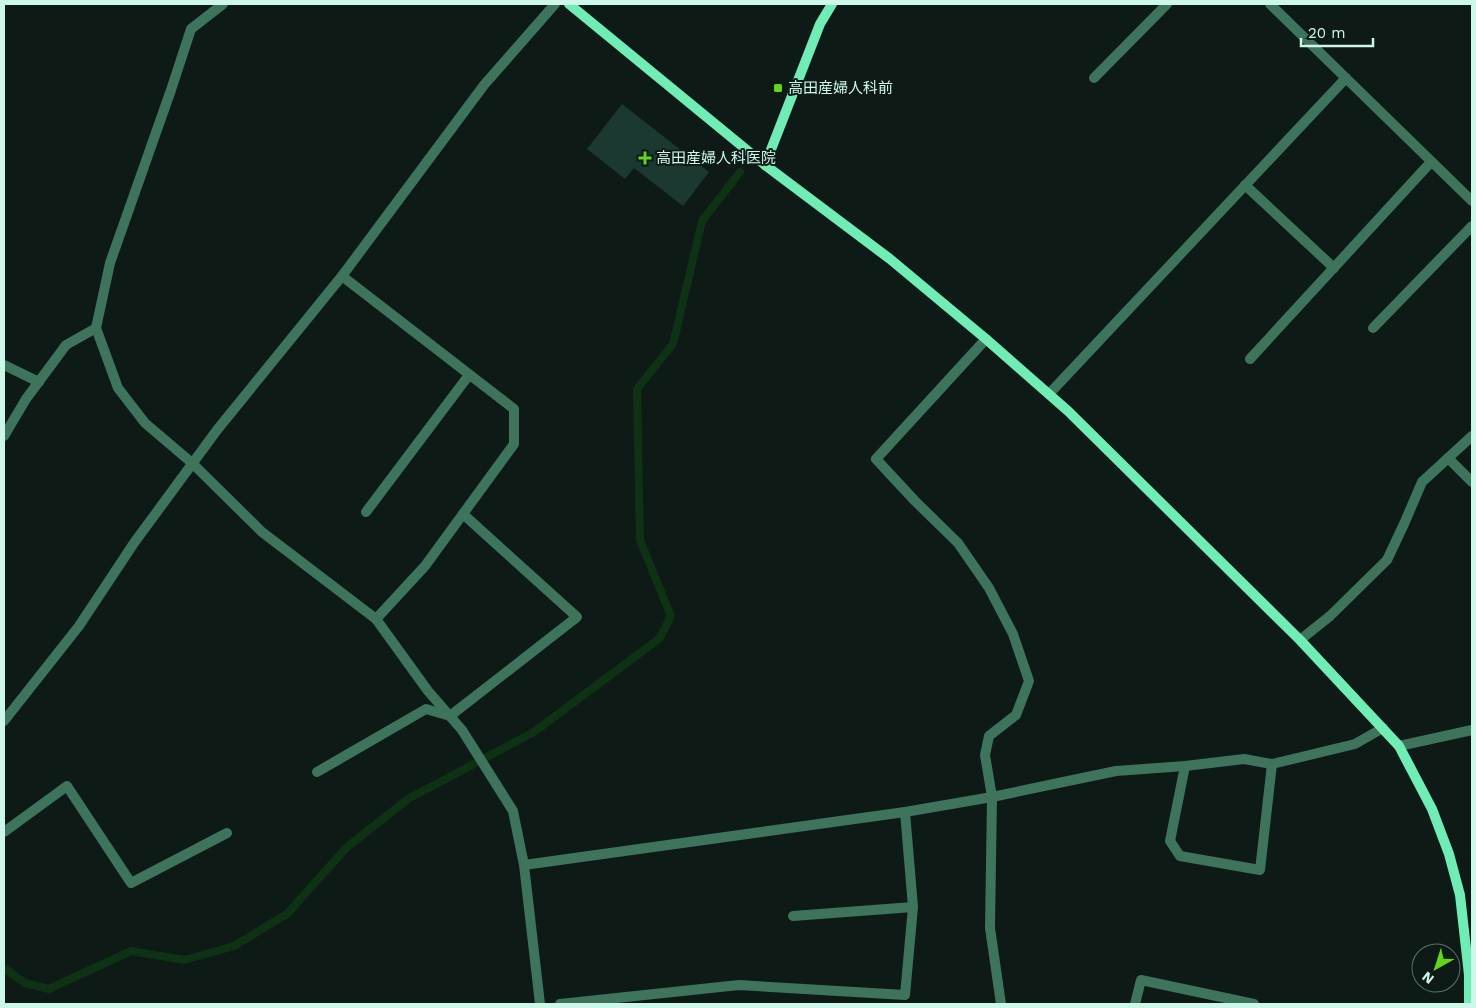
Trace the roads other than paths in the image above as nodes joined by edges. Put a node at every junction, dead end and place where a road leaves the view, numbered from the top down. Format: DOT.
graph roads {
  1 [pos="223,4"];
  2 [pos="555,4"];
  3 [pos="569,4"];
  4 [pos="832,4"];
  5 [pos="1167,4"];
  6 [pos="1270,4"];
  7 [pos="1094,78"];
  8 [pos="1346,78"];
  9 [pos="1431,162"];
  10 [pos="765,165"];
  11 [pos="1245,185"];
  12 [pos="1472,201"];
  13 [pos="1472,226"];
  14 [pos="1334,268"];
  15 [pos="342,276"];
  16 [pos="96,328"];
  17 [pos="1373,328"];
  18 [pos="986,339"];
  19 [pos="1250,359"];
  20 [pos="4,365"];
  21 [pos="469,375"];
  22 [pos="39,382"];
  23 [pos="1049,394"];
  24 [pos="4,436"];
  25 [pos="1472,436"];
  26 [pos="1448,458"];
  27 [pos="192,463"];
  28 [pos="1472,482"];
  29 [pos="366,512"];
  30 [pos="463,514"];
  31 [pos="376,619"];
  32 [pos="1300,640"];
  33 [pos="450,716"];
  34 [pos="4,721"];
  35 [pos="1383,728"];
  36 [pos="1472,730"];
  37 [pos="1399,746"];
  38 [pos="1272,764"];
  39 [pos="1185,766"];
  40 [pos="317,772"];
  41 [pos="992,796"];
  42 [pos="905,812"];
  43 [pos="4,832"];
  44 [pos="227,832"];
  45 [pos="524,865"];
  46 [pos="913,907"];
  47 [pos="793,916"];
  48 [pos="1471,975"];
  49 [pos="540,1004"];
  50 [pos="560,1004"];
  51 [pos="1001,1004"];
  52 [pos="1135,1004"];
  53 [pos="1254,1004"];
  54 [pos="1469,1004"];
  1 -- 16 [label="street"];
  2 -- 15 [label="street"];
  3 -- 10 [label="street"];
  4 -- 10 [label="street"];
  5 -- 7 [label="street"];
  6 -- 8 [label="street"];
  8 -- 9 [label="street"];
  8 -- 11 [label="street"];
  9 -- 12 [label="street"];
  9 -- 14 [label="street"];
  10 -- 18 [label="street"];
  11 -- 14 [label="street"];
  11 -- 23 [label="street"];
  13 -- 17 [label="street"];
  14 -- 19 [label="street"];
  15 -- 21 [label="street"];
  15 -- 27 [label="street"];
  16 -- 22 [label="street"];
  16 -- 27 [label="street"];
  18 -- 23 [label="street"];
  18 -- 41 [label="street"];
  20 -- 22 [label="street"];
  21 -- 29 [label="street"];
  21 -- 30 [label="street"];
  22 -- 24 [label="street"];
  23 -- 32 [label="street"];
  25 -- 26 [label="street"];
  26 -- 28 [label="street"];
  26 -- 32 [label="street"];
  27 -- 31 [label="street"];
  27 -- 34 [label="street"];
  30 -- 31 [label="street"];
  30 -- 33 [label="street"];
  31 -- 33 [label="street"];
  32 -- 35 [label="street"];
  33 -- 40 [label="street"];
  33 -- 45 [label="street"];
  35 -- 37 [label="street"];
  35 -- 38 [label="street"];
  36 -- 37 [label="street"];
  37 -- 48 [label="street"];
  38 -- 39 [label="street"];
  38 -- 39 [label="street"];
  39 -- 41 [label="street"];
  41 -- 42 [label="street"];
  41 -- 51 [label="street"];
  42 -- 45 [label="street"];
  42 -- 46 [label="street"];
  43 -- 44 [label="street"];
  45 -- 49 [label="street"];
  46 -- 47 [label="street"];
  46 -- 50 [label="street"];
  48 -- 54 [label="street"];
  52 -- 53 [label="street"];
}
